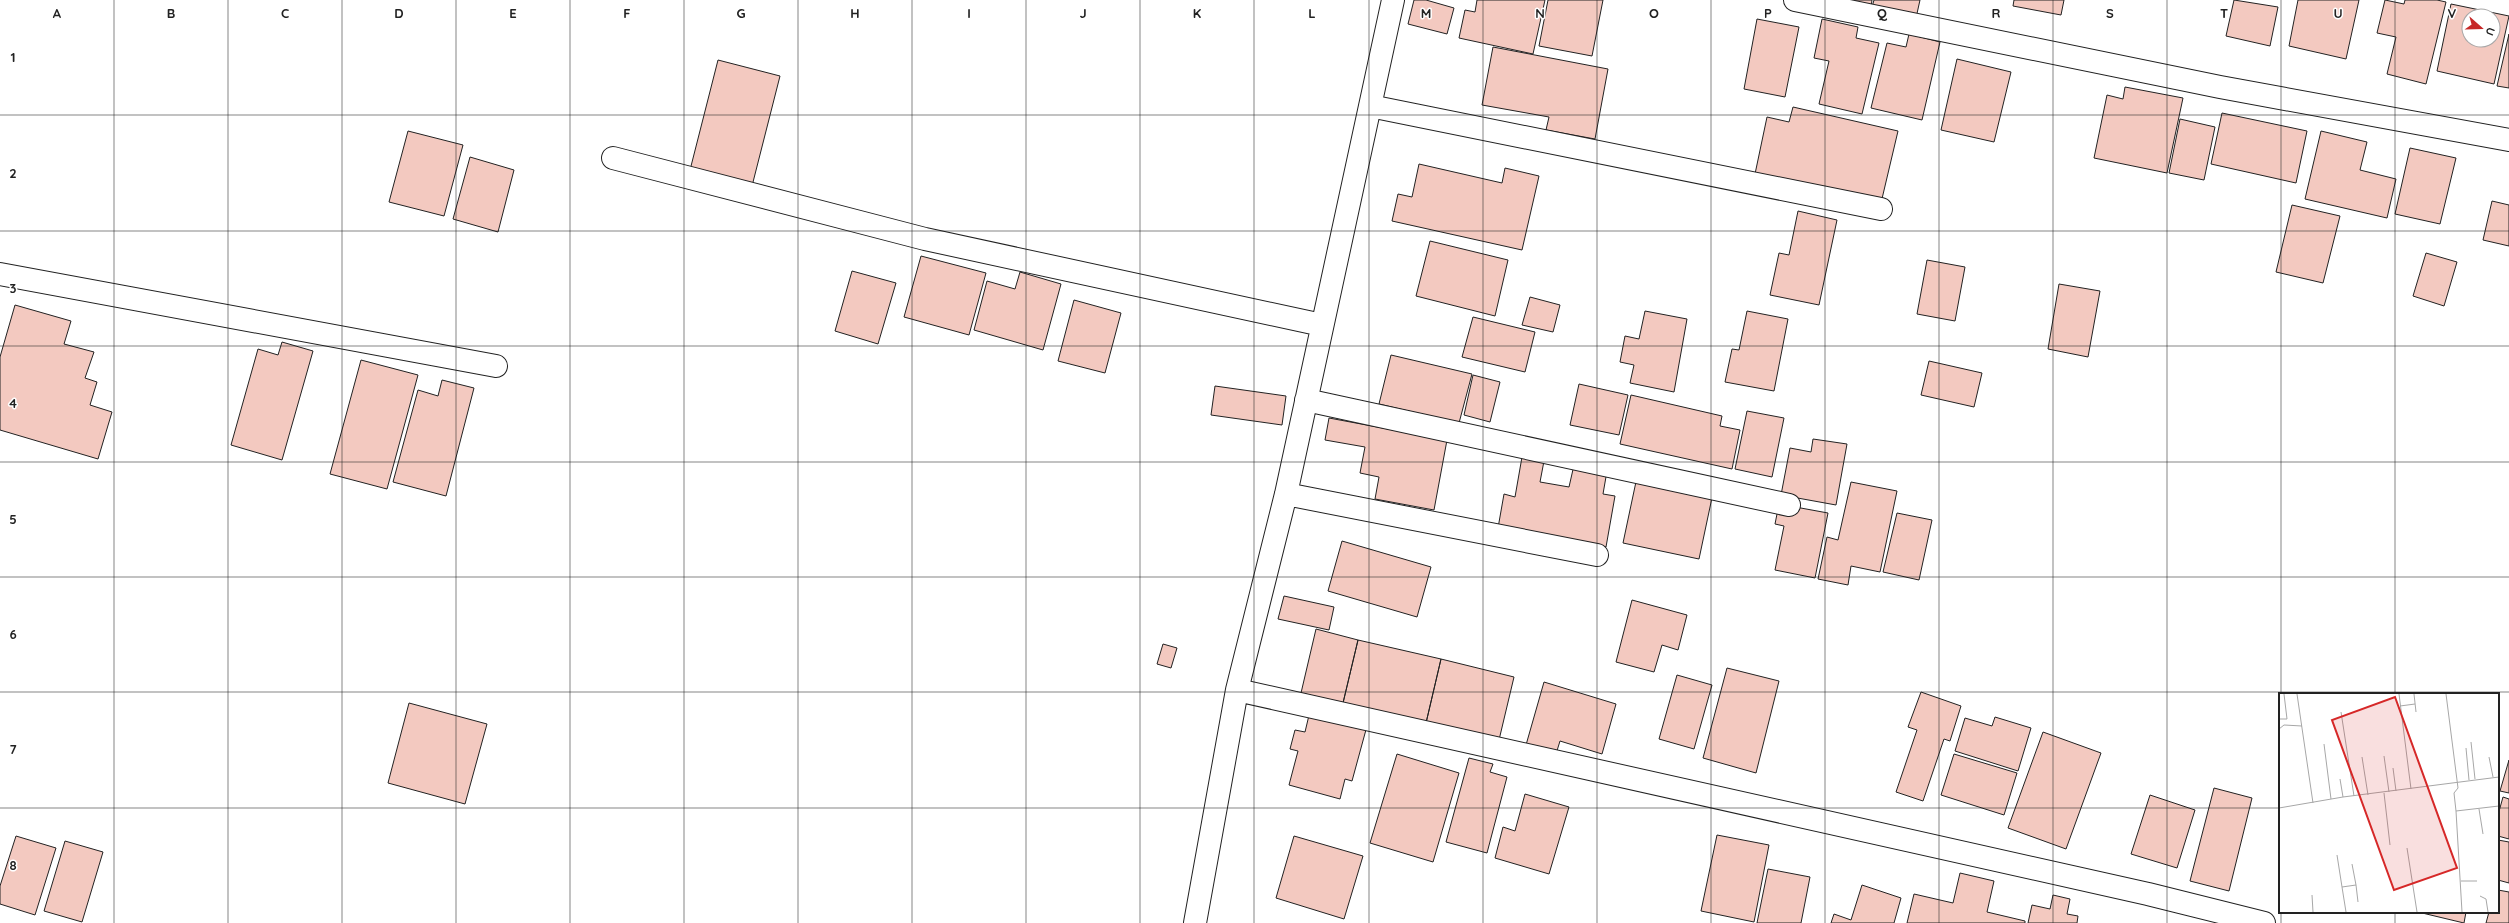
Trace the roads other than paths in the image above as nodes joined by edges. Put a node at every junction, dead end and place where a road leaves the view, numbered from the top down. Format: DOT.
graph roads {
  1 [pos="1393,0"];
  2 [pos="1795,0"];
  3 [pos="1370,106"];
  4 [pos="2509,140"];
  5 [pos="613,158"];
  6 [pos="1881,209"];
  7 [pos="0,274"];
  8 [pos="1322,325"];
  9 [pos="496,366"];
  10 [pos="1306,400"];
  11 [pos="1286,494"];
  12 [pos="1789,505"];
  13 [pos="1597,555"];
  14 [pos="1237,690"];
  15 [pos="1195,923"];
  16 [pos="2264,923"];
  1 -- 3 [label="street"];
  2 -- 4 [label="street"];
  3 -- 6 [label="street"];
  3 -- 8 [label="street"];
  5 -- 8 [label="street"];
  7 -- 9 [label="street"];
  8 -- 10 [label="street"];
  10 -- 11 [label="street"];
  10 -- 12 [label="street"];
  11 -- 13 [label="street"];
  11 -- 14 [label="street"];
  14 -- 15 [label="street"];
  14 -- 16 [label="street"];
}
